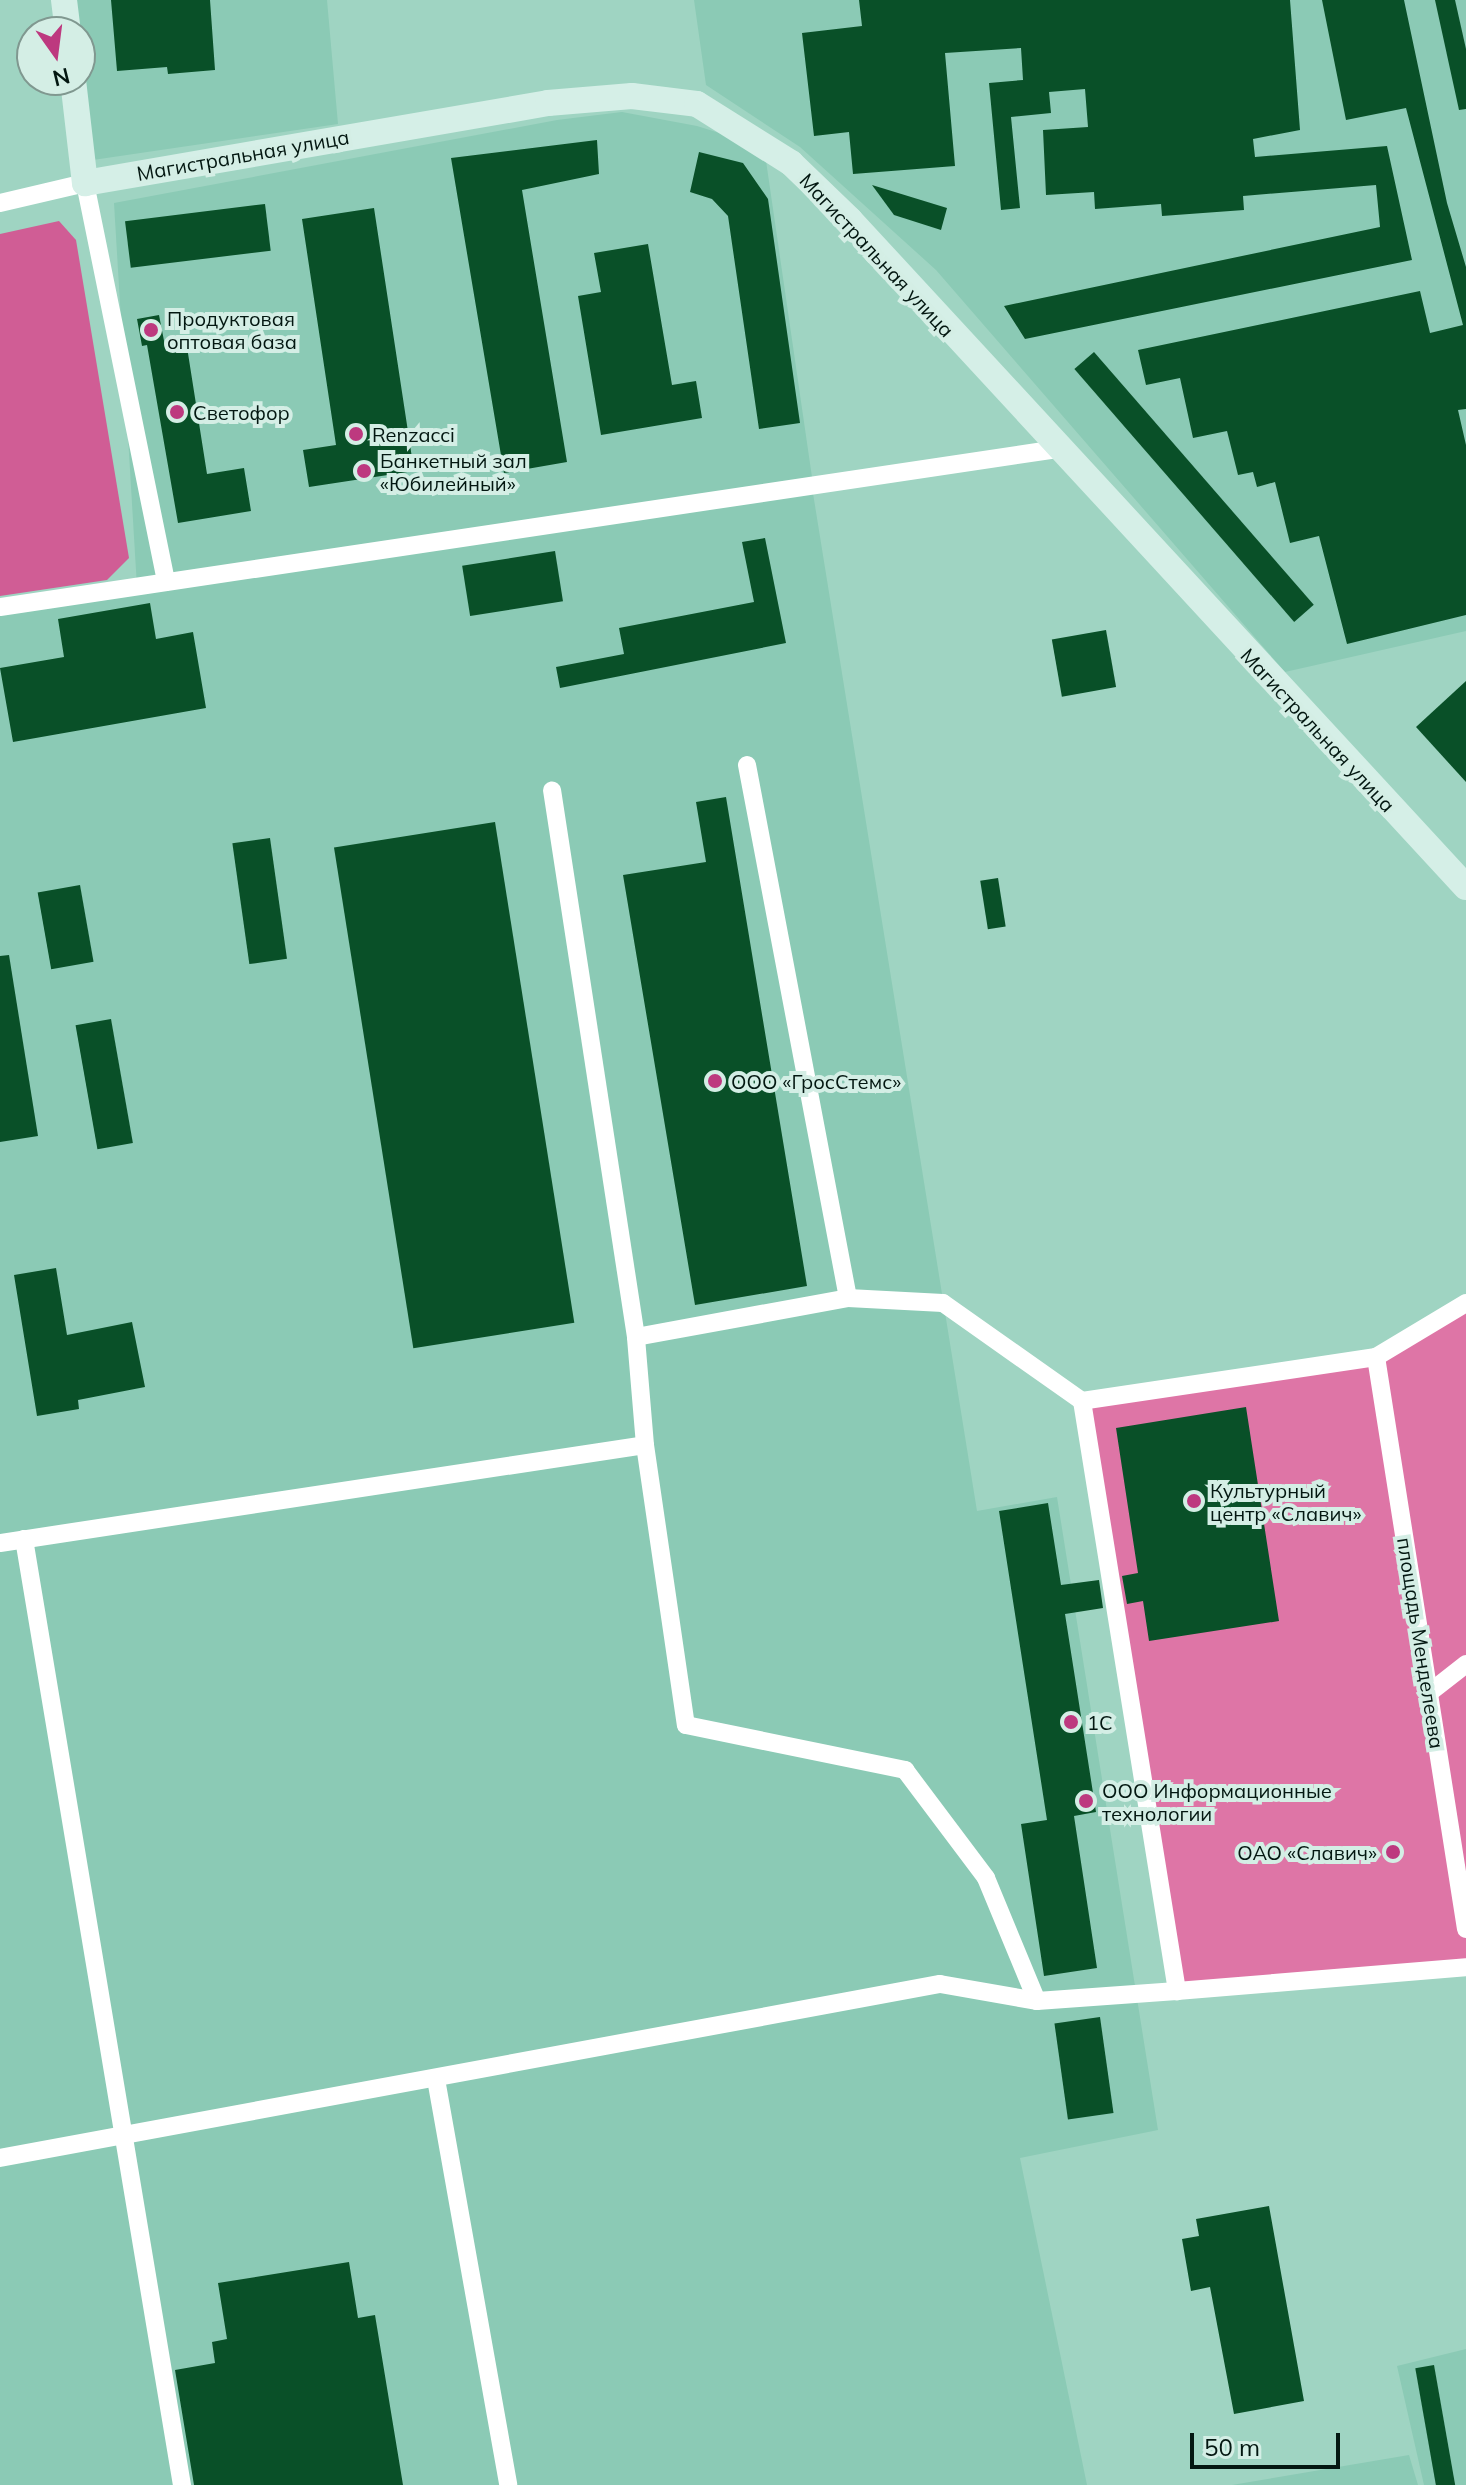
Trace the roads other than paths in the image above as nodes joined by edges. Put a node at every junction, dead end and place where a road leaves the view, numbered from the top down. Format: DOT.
graph roads {
  1 [pos="75,96"];
  2 [pos="85,183"];
  3 [pos="0,203"];
  4 [pos="1057,449"];
  5 [pos="166,582"];
  6 [pos="0,607"];
  7 [pos="747,765"];
  8 [pos="552,790"];
  9 [pos="1466,887"];
  10 [pos="848,1298"];
  11 [pos="1466,1303"];
  12 [pos="636,1337"];
  13 [pos="1376,1357"];
  14 [pos="1082,1401"];
  15 [pos="645,1445"];
  16 [pos="24,1539"];
  17 [pos="0,1543"];
  18 [pos="1466,1664"];
  19 [pos="1429,1693"];
  20 [pos="1466,1929"];
  21 [pos="1466,1967"];
  22 [pos="1177,1991"];
  23 [pos="1037,2001"];
  24 [pos="436,2079"];
  25 [pos="125,2138"];
  26 [pos="0,2158"];
  27 [pos="182,2485"];
  28 [pos="508,2485"];
  1 -- 2 [label="main road"];
  2 -- 3 [label="street"];
  2 -- 4 [label="main road, Магистральная улица"];
  2 -- 5 [label="street"];
  4 -- 5 [label="street"];
  4 -- 9 [label="main road, Магистральная улица"];
  5 -- 6 [label="street"];
  7 -- 10 [label="street"];
  8 -- 12 [label="street"];
  10 -- 12 [label="street"];
  10 -- 14 [label="street"];
  11 -- 13 [label="street"];
  12 -- 15 [label="street"];
  13 -- 14 [label="street"];
  13 -- 19 [label="street, площадь Менделеева"];
  14 -- 22 [label="street"];
  15 -- 16 [label="street"];
  15 -- 23 [label="street"];
  16 -- 17 [label="street"];
  16 -- 25 [label="street"];
  18 -- 19 [label="street"];
  19 -- 20 [label="street, площадь Менделеева"];
  21 -- 22 [label="street"];
  22 -- 23 [label="street"];
  23 -- 24 [label="street"];
  24 -- 25 [label="street"];
  24 -- 28 [label="street"];
  25 -- 26 [label="street"];
  25 -- 27 [label="street"];
}
